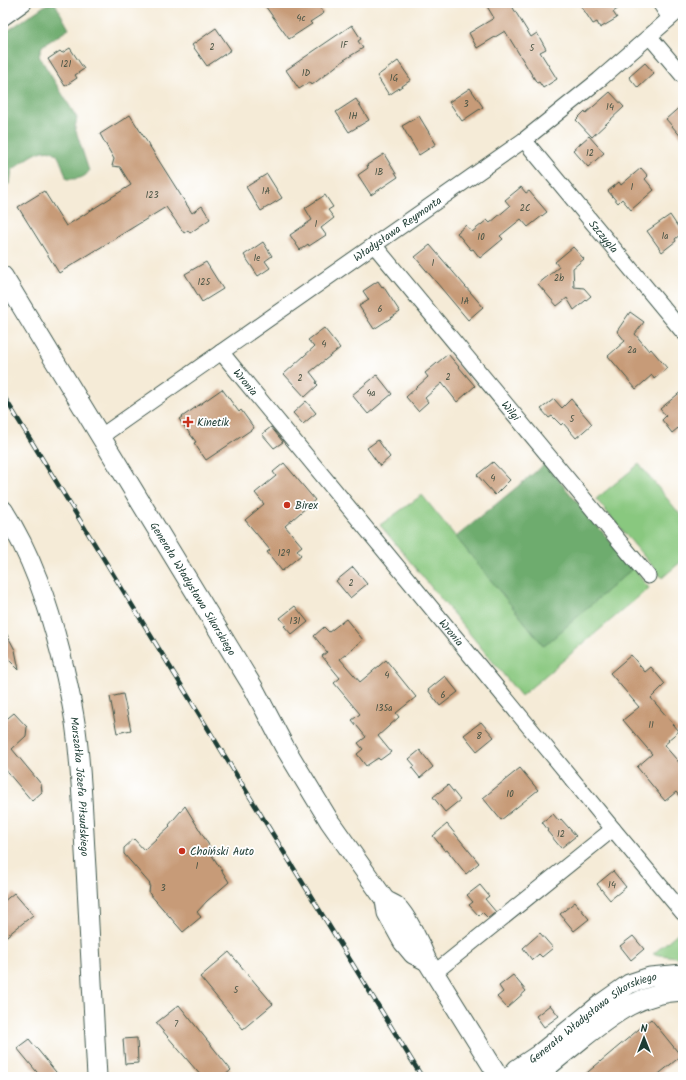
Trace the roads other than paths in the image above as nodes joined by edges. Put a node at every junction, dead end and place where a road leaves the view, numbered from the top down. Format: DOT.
graph roads {
  1 [pos="24,3"];
  2 [pos="660,3"];
  3 [pos="683,7"];
  4 [pos="3,18"];
  5 [pos="670,18"];
  6 [pos="650,37"];
  7 [pos="683,76"];
  8 [pos="524,140"];
  9 [pos="374,244"];
  10 [pos="3,276"];
  11 [pos="683,332"];
  12 [pos="221,352"];
  13 [pos="100,436"];
  14 [pos="5,519"];
  15 [pos="648,576"];
  16 [pos="613,829"];
  17 [pos="683,913"];
  18 [pos="430,967"];
  19 [pos="683,974"];
  20 [pos="683,991"];
  21 [pos="97,1077"];
  22 [pos="499,1077"];
  23 [pos="510,1077"];
  24 [pos="535,1077"];
  1 -- 4 [label="street"];
  2 -- 5 [label="street"];
  3 -- 5 [label="street, Władysława Reymonta"];
  5 -- 6 [label="street, Władysława Reymonta"];
  6 -- 7 [label="street"];
  6 -- 8 [label="street, Władysława Reymonta"];
  8 -- 9 [label="street, Władysława Reymonta"];
  8 -- 11 [label="street, Szczygla"];
  9 -- 12 [label="street, Władysława Reymonta"];
  9 -- 15 [label="street, Wilgi"];
  10 -- 13 [label="main road, Generała Władysława Sikorskiego"];
  12 -- 13 [label="street, Władysława Reymonta"];
  12 -- 16 [label="street, Wronia"];
  13 -- 18 [label="main road, Generała Władysława Sikorskiego"];
  14 -- 21 [label="main road, Marszałka Józefa Piłsudskiego"];
  16 -- 17 [label="street, Wronia"];
  16 -- 18 [label="street"];
  18 -- 22 [label="main road, Generała Władysława Sikorskiego"];
  19 -- 23 [label="main road, Generała Władysława Sikorskiego"];
  20 -- 24 [label="main road, Generała Władysława Sikorskiego"];
}
